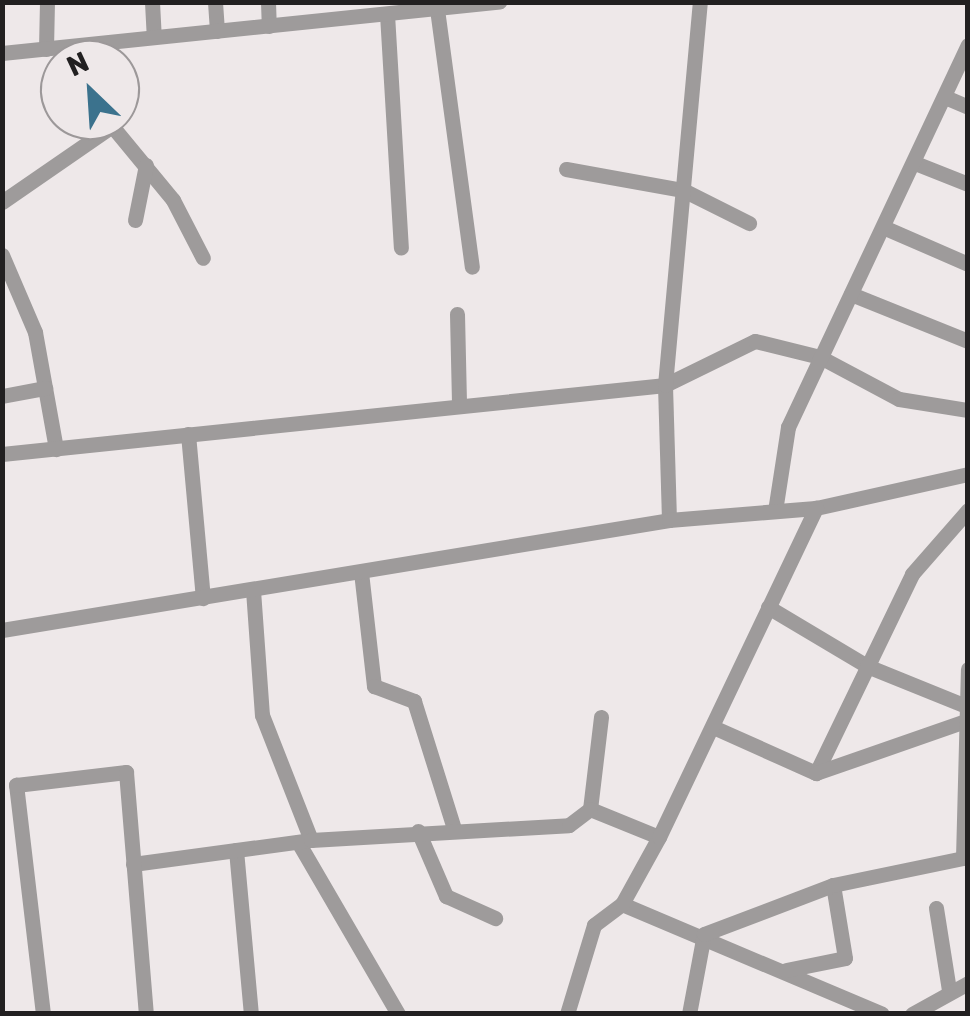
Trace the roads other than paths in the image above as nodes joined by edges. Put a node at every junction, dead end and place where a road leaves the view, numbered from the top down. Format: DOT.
graph roads {
  1 [pos="47,2"];
  2 [pos="152,2"];
  3 [pos="215,2"];
  4 [pos="268,2"];
  5 [pos="322,2"];
  6 [pos="700,2"];
  7 [pos="489,3"];
  8 [pos="438,9"];
  9 [pos="382,11"];
  10 [pos="323,21"];
  11 [pos="269,26"];
  12 [pos="217,31"];
  13 [pos="154,37"];
  14 [pos="46,40"];
  15 [pos="127,40"];
  16 [pos="968,45"];
  17 [pos="40,49"];
  18 [pos="2,52"];
  19 [pos="944,97"];
  20 [pos="968,107"];
  21 [pos="915,163"];
  22 [pos="146,166"];
  23 [pos="566,169"];
  24 [pos="968,184"];
  25 [pos="682,190"];
  26 [pos="2,202"];
  27 [pos="135,220"];
  28 [pos="749,223"];
  29 [pos="883,228"];
  30 [pos="401,248"];
  31 [pos="2,255"];
  32 [pos="203,258"];
  33 [pos="968,264"];
  34 [pos="472,268"];
  35 [pos="850,294"];
  36 [pos="456,314"];
  37 [pos="968,341"];
  38 [pos="820,357"];
  39 [pos="665,385"];
  40 [pos="45,388"];
  41 [pos="2,396"];
  42 [pos="458,404"];
  43 [pos="968,410"];
  44 [pos="188,434"];
  45 [pos="56,448"];
  46 [pos="2,454"];
  47 [pos="968,474"];
  48 [pos="816,508"];
  49 [pos="968,510"];
  50 [pos="775,512"];
  51 [pos="669,520"];
  52 [pos="361,572"];
  53 [pos="253,590"];
  54 [pos="202,598"];
  55 [pos="768,608"];
  56 [pos="2,630"];
  57 [pos="867,666"];
  58 [pos="968,669"];
  59 [pos="966,701"];
  60 [pos="601,717"];
  61 [pos="713,727"];
  62 [pos="816,772"];
  63 [pos="966,784"];
  64 [pos="590,809"];
  65 [pos="454,829"];
  66 [pos="418,830"];
  67 [pos="659,837"];
  68 [pos="305,841"];
  69 [pos="236,850"];
  70 [pos="134,864"];
  71 [pos="965,864"];
  72 [pos="23,871"];
  73 [pos="2,874"];
  74 [pos="833,885"];
  75 [pos="622,904"];
  76 [pos="936,908"];
  77 [pos="494,918"];
  78 [pos="704,934"];
  79 [pos="786,970"];
  80 [pos="968,983"];
  81 [pos="949,990"];
  82 [pos="43,1014"];
  83 [pos="146,1014"];
  84 [pos="251,1014"];
  85 [pos="398,1014"];
  86 [pos="567,1014"];
  87 [pos="688,1014"];
  88 [pos="882,1014"];
  89 [pos="912,1014"];
  1 -- 14 [label="street"];
  2 -- 13 [label="street"];
  3 -- 12 [label="street"];
  4 -- 11 [label="street"];
  5 -- 10 [label="street"];
  6 -- 25 [label="street"];
  7 -- 8 [label="street"];
  8 -- 9 [label="street"];
  8 -- 34 [label="street"];
  9 -- 10 [label="street"];
  9 -- 30 [label="street"];
  10 -- 11 [label="street"];
  11 -- 12 [label="street"];
  12 -- 13 [label="street"];
  13 -- 15 [label="street"];
  16 -- 19 [label="street"];
  17 -- 18 [label="street"];
  19 -- 20 [label="street"];
  19 -- 21 [label="street"];
  21 -- 24 [label="street"];
  21 -- 29 [label="street"];
  22 -- 26 [label="street"];
  22 -- 27 [label="street"];
  22 -- 32 [label="street"];
  23 -- 25 [label="street"];
  25 -- 28 [label="street"];
  25 -- 39 [label="street"];
  29 -- 33 [label="street"];
  29 -- 35 [label="street"];
  31 -- 40 [label="street"];
  35 -- 37 [label="street"];
  35 -- 38 [label="street"];
  36 -- 42 [label="street"];
  38 -- 39 [label="street"];
  38 -- 43 [label="street"];
  38 -- 50 [label="street"];
  39 -- 42 [label="street"];
  39 -- 51 [label="street"];
  40 -- 41 [label="street"];
  40 -- 45 [label="street"];
  42 -- 44 [label="street"];
  44 -- 45 [label="street"];
  44 -- 54 [label="street"];
  45 -- 46 [label="street"];
  47 -- 48 [label="street"];
  48 -- 50 [label="street"];
  48 -- 55 [label="street"];
  49 -- 57 [label="street"];
  50 -- 51 [label="street"];
  51 -- 52 [label="street"];
  52 -- 53 [label="street"];
  52 -- 65 [label="street"];
  53 -- 54 [label="street"];
  53 -- 68 [label="street"];
  54 -- 56 [label="street"];
  55 -- 57 [label="street"];
  55 -- 61 [label="street"];
  57 -- 59 [label="street"];
  57 -- 62 [label="street"];
  58 -- 59 [label="street"];
  59 -- 62 [label="street"];
  59 -- 63 [label="street"];
  60 -- 64 [label="street"];
  61 -- 62 [label="street"];
  61 -- 67 [label="street"];
  63 -- 71 [label="street"];
  64 -- 65 [label="street"];
  64 -- 67 [label="street"];
  65 -- 66 [label="street"];
  66 -- 68 [label="street"];
  66 -- 77 [label="street"];
  67 -- 75 [label="street"];
  68 -- 69 [label="street"];
  68 -- 85 [label="street"];
  69 -- 70 [label="street"];
  69 -- 84 [label="street"];
  70 -- 72 [label="street"];
  70 -- 83 [label="street"];
  71 -- 74 [label="street"];
  72 -- 73 [label="street"];
  72 -- 82 [label="street"];
  74 -- 78 [label="street"];
  74 -- 79 [label="street"];
  75 -- 78 [label="street"];
  75 -- 86 [label="street"];
  76 -- 81 [label="street"];
  78 -- 79 [label="street"];
  78 -- 87 [label="street"];
  79 -- 88 [label="street"];
  80 -- 81 [label="street"];
  81 -- 89 [label="street"];
}
